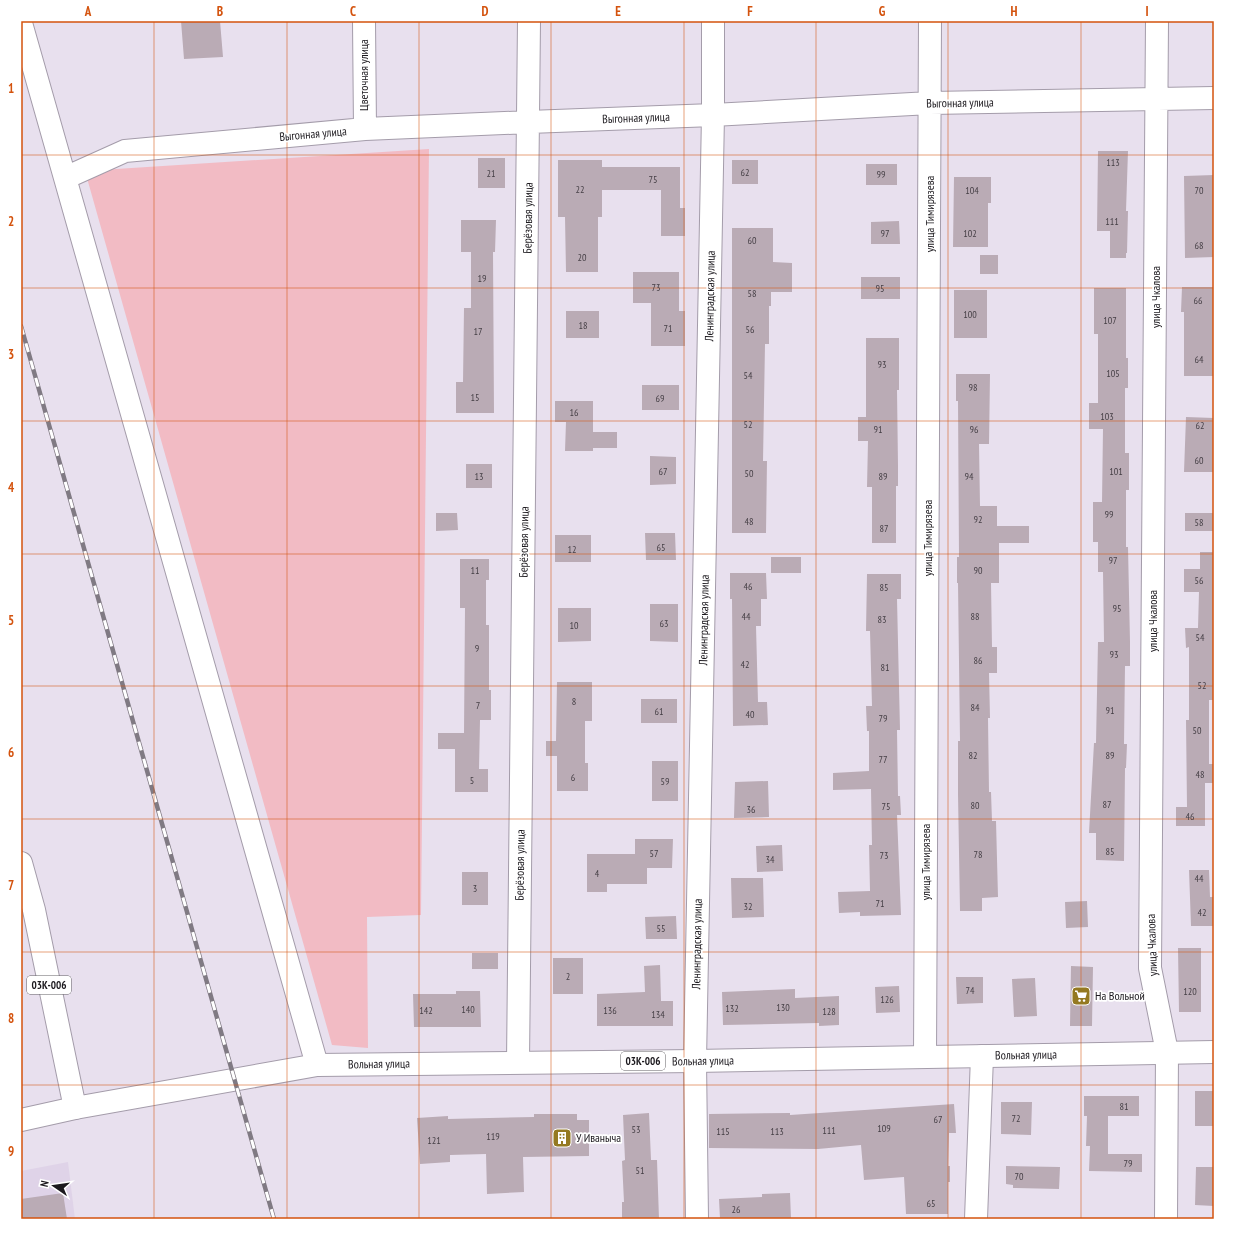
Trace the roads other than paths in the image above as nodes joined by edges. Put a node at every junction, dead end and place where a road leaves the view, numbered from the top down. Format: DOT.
graph roads {
  1 [pos="364,21"];
  2 [pos="529,21"];
  3 [pos="713,21"];
  4 [pos="930,21"];
  5 [pos="1157,21"];
  6 [pos="21,23"];
  7 [pos="1214,98"];
  8 [pos="1158,99"];
  9 [pos="930,103"];
  10 [pos="713,116"];
  11 [pos="529,122"];
  12 [pos="365,129"];
  13 [pos="66,178"];
  14 [pos="21,863"];
  15 [pos="1167,1052"];
  16 [pos="1214,1052"];
  17 [pos="925,1056"];
  18 [pos="982,1056"];
  19 [pos="695,1061"];
  20 [pos="518,1062"];
  21 [pos="317,1065"];
  22 [pos="75,1108"];
  23 [pos="21,1120"];
  24 [pos="697,1219"];
  25 [pos="976,1219"];
  26 [pos="1166,1219"];
  1 -- 12 [label="street, Цветочная улица"];
  2 -- 11 [label="street, Берёзовая улица"];
  3 -- 10 [label="street, Ленинградская улица"];
  4 -- 9 [label="street, улица Тимирязева"];
  5 -- 8 [label="street, улица Чкалова"];
  6 -- 13 [label="street"];
  7 -- 8 [label="street, Выгонная улица"];
  8 -- 9 [label="street, Выгонная улица"];
  8 -- 15 [label="street, улица Чкалова"];
  9 -- 10 [label="street, Выгонная улица"];
  9 -- 17 [label="street, улица Тимирязева"];
  10 -- 11 [label="street, Выгонная улица"];
  10 -- 19 [label="street, Ленинградская улица"];
  11 -- 12 [label="street, Выгонная улица"];
  11 -- 20 [label="street, Берёзовая улица"];
  12 -- 13 [label="street, Выгонная улица"];
  13 -- 21 [label="street"];
  14 -- 22 [label="street, 03К-006"];
  15 -- 16 [label="street, Вольная улица / 03К-006"];
  15 -- 18 [label="street, Вольная улица / 03К-006"];
  15 -- 26 [label="street, улица Чкалова"];
  17 -- 18 [label="street, Вольная улица / 03К-006"];
  17 -- 19 [label="street, Вольная улица / 03К-006"];
  18 -- 25 [label="street"];
  19 -- 20 [label="street, Вольная улица / 03К-006"];
  19 -- 24 [label="street, Ленинградская улица"];
  20 -- 21 [label="street, Вольная улица / 03К-006"];
  21 -- 22 [label="street, Вольная улица / 03К-006"];
  22 -- 23 [label="street, Вольная улица"];
}
